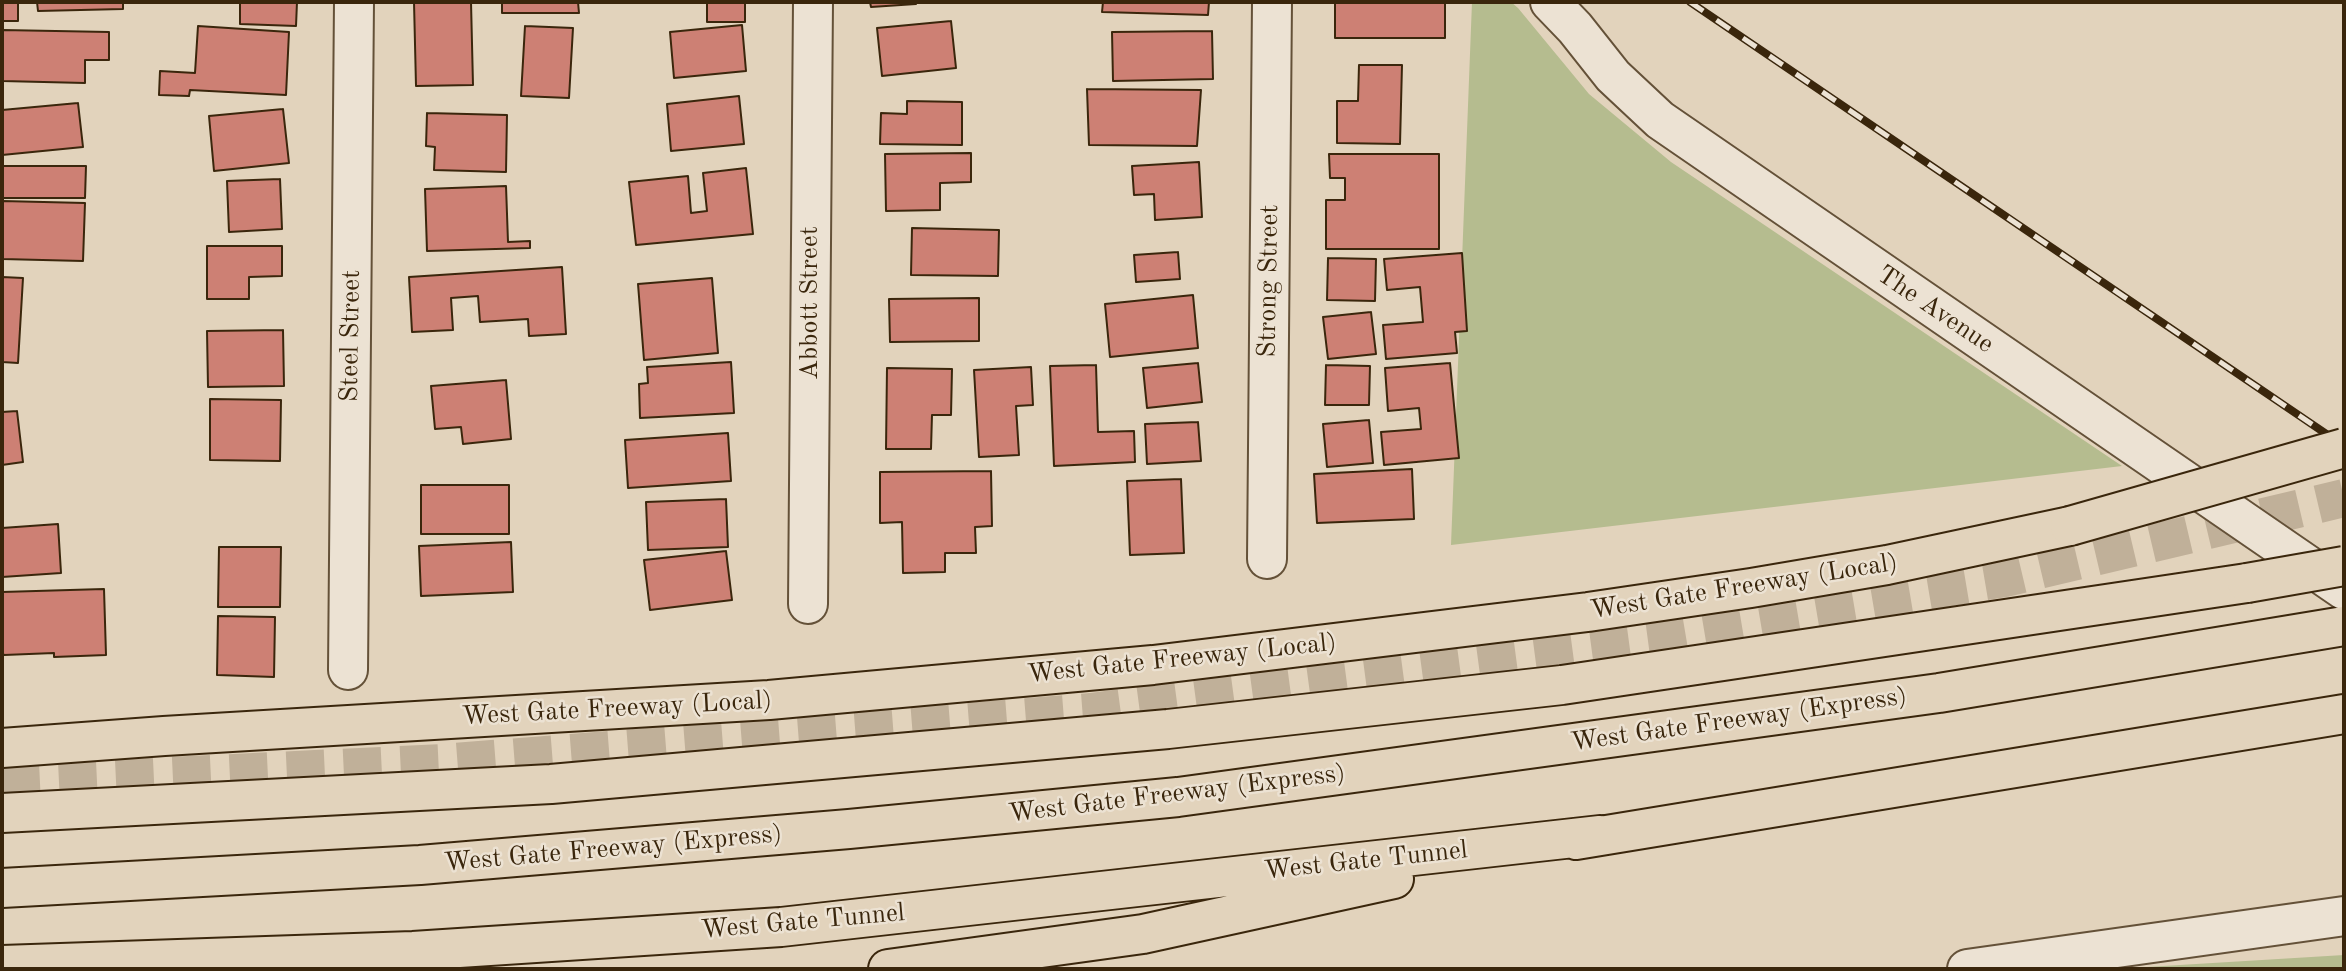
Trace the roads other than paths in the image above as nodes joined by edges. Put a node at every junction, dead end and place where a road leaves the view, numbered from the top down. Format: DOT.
graph roads {
  1 [pos="354,2"];
  2 [pos="813,2"];
  3 [pos="1272,2"];
  4 [pos="1550,2"];
  5 [pos="2344,448"];
  6 [pos="1267,559"];
  7 [pos="2344,566"];
  8 [pos="2344,590"];
  9 [pos="808,604"];
  10 [pos="2338,627"];
  11 [pos="348,670"];
  12 [pos="2344,714"];
  13 [pos="164,736"];
  14 [pos="2,742"];
  15 [pos="2,748"];
  16 [pos="2,813"];
  17 [pos="1600,835"];
  18 [pos="2,888"];
  19 [pos="2344,916"];
  20 [pos="2,965"];
  21 [pos="888,969"];
  22 [pos="1967,969"];
  1 -- 11 [label="street, Steel Street"];
  2 -- 9 [label="street, Abbott Street"];
  3 -- 6 [label="street, Strong Street"];
  4 -- 8 [label="street, The Avenue"];
  5 -- 13 [label="highway, West Gate Freeway (Local), bridge"];
  7 -- 16 [label="highway, bridge"];
  10 -- 18 [label="highway, West Gate Freeway (Express)"];
  12 -- 17 [label="highway"];
  13 -- 14 [label="highway"];
  13 -- 15 [label="highway, West Gate Freeway (Local)"];
  17 -- 20 [label="highway, West Gate Tunnel"];
  17 -- 21 [label="highway"];
  19 -- 22 [label="street"];
}
